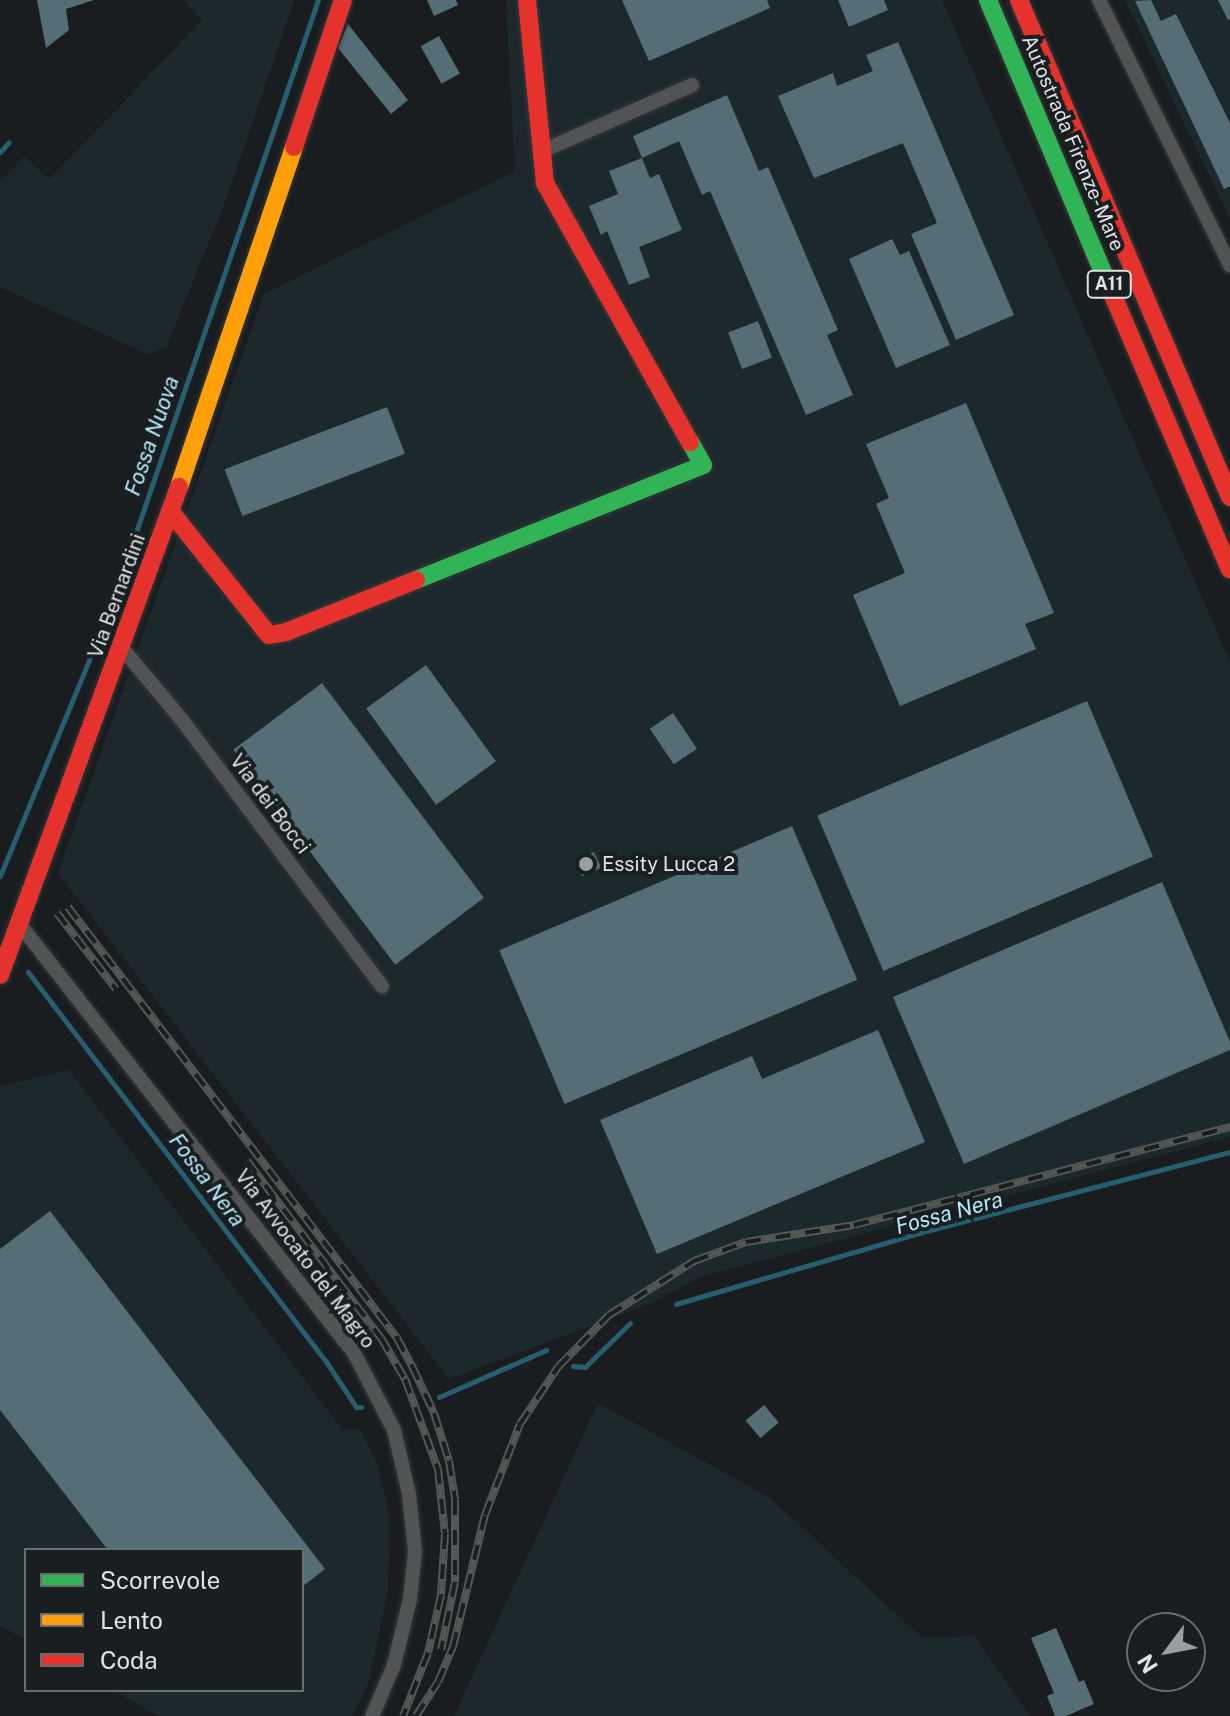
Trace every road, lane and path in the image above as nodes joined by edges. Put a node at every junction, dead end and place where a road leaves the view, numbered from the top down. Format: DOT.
graph roads {
  1 [pos="343,0"];
  2 [pos="527,0"];
  3 [pos="988,0"];
  4 [pos="1019,0"];
  5 [pos="1099,0"];
  6 [pos="692,85"];
  7 [pos="542,151"];
  8 [pos="1230,265"];
  9 [pos="1230,497"];
  10 [pos="171,512"];
  11 [pos="1230,569"];
  12 [pos="122,648"];
  13 [pos="21,926"];
  14 [pos="0,975"];
  15 [pos="382,986"];
  16 [pos="372,1716"];
  1 -- 10 [label="main road, Via Bernardini"];
  2 -- 7 [label="main road"];
  3 -- 11 [label="main road, Autostrada Firenze-Mare / A11"];
  4 -- 9 [label="main road, Autostrada Firenze-Mare / A11"];
  5 -- 8 [label="street"];
  6 -- 7 [label="street"];
  7 -- 10 [label="main road"];
  10 -- 12 [label="main road, Via Bernardini"];
  12 -- 13 [label="main road, Via Bernardini"];
  12 -- 15 [label="street, Via dei Bocci"];
  13 -- 14 [label="main road, Via Bernardini"];
  13 -- 16 [label="street, Via Avvocato del Magro"];
}
